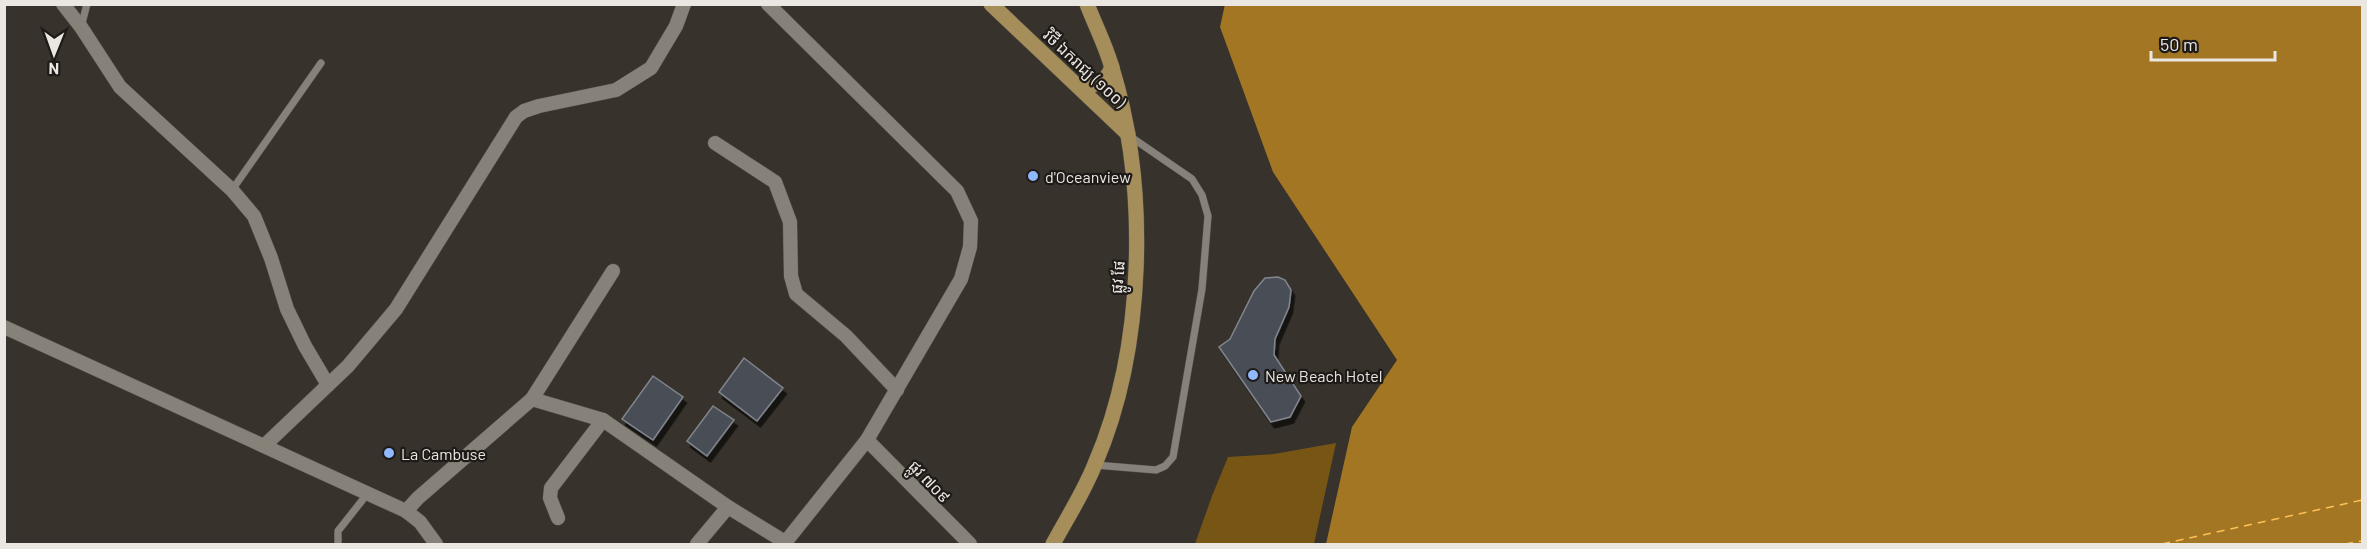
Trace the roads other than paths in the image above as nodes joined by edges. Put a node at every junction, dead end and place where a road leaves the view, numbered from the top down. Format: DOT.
graph roads {
  1 [pos="63,4"];
  2 [pos="87,4"];
  3 [pos="684,4"];
  4 [pos="768,4"];
  5 [pos="991,4"];
  6 [pos="1087,4"];
  7 [pos="81,27"];
  8 [pos="321,63"];
  9 [pos="1112,67"];
  10 [pos="1077,85"];
  11 [pos="1128,134"];
  12 [pos="715,143"];
  13 [pos="232,190"];
  14 [pos="613,271"];
  15 [pos="4,327"];
  16 [pos="328,385"];
  17 [pos="897,390"];
  18 [pos="532,399"];
  19 [pos="603,420"];
  20 [pos="867,440"];
  21 [pos="265,445"];
  22 [pos="1095,465"];
  23 [pos="368,493"];
  24 [pos="728,507"];
  25 [pos="406,511"];
  26 [pos="558,518"];
  27 [pos="785,543"];
  28 [pos="338,544"];
  29 [pos="436,544"];
  30 [pos="697,544"];
  31 [pos="970,544"];
  32 [pos="1053,544"];
  1 -- 7 [label="street"];
  2 -- 7 [label="lane"];
  3 -- 16 [label="street"];
  4 -- 17 [label="street"];
  5 -- 10 [label="street, វិថី ឯករាជ្យ (១០០)"];
  6 -- 9 [label="street, ផ្លូវ ផែ"];
  7 -- 13 [label="street"];
  8 -- 13 [label="lane"];
  9 -- 10 [label="street"];
  9 -- 11 [label="street, ផ្លូវ ផែ"];
  10 -- 11 [label="street, វិថី ឯករាជ្យ (១០០)"];
  11 -- 22 [label="street, ផ្លូវ ផែ"];
  11 -- 22 [label="lane"];
  12 -- 17 [label="street"];
  13 -- 16 [label="street"];
  14 -- 18 [label="street"];
  15 -- 21 [label="street"];
  16 -- 21 [label="street"];
  17 -- 20 [label="street"];
  18 -- 19 [label="street"];
  18 -- 25 [label="street"];
  19 -- 24 [label="street"];
  19 -- 26 [label="street"];
  20 -- 27 [label="street"];
  20 -- 31 [label="street, ផ្លូវ ៧០៩"];
  21 -- 23 [label="street"];
  22 -- 32 [label="street, ផ្លូវ ផែ"];
  23 -- 25 [label="street"];
  23 -- 28 [label="lane"];
  24 -- 27 [label="street"];
  24 -- 30 [label="street"];
  25 -- 29 [label="street"];
}
